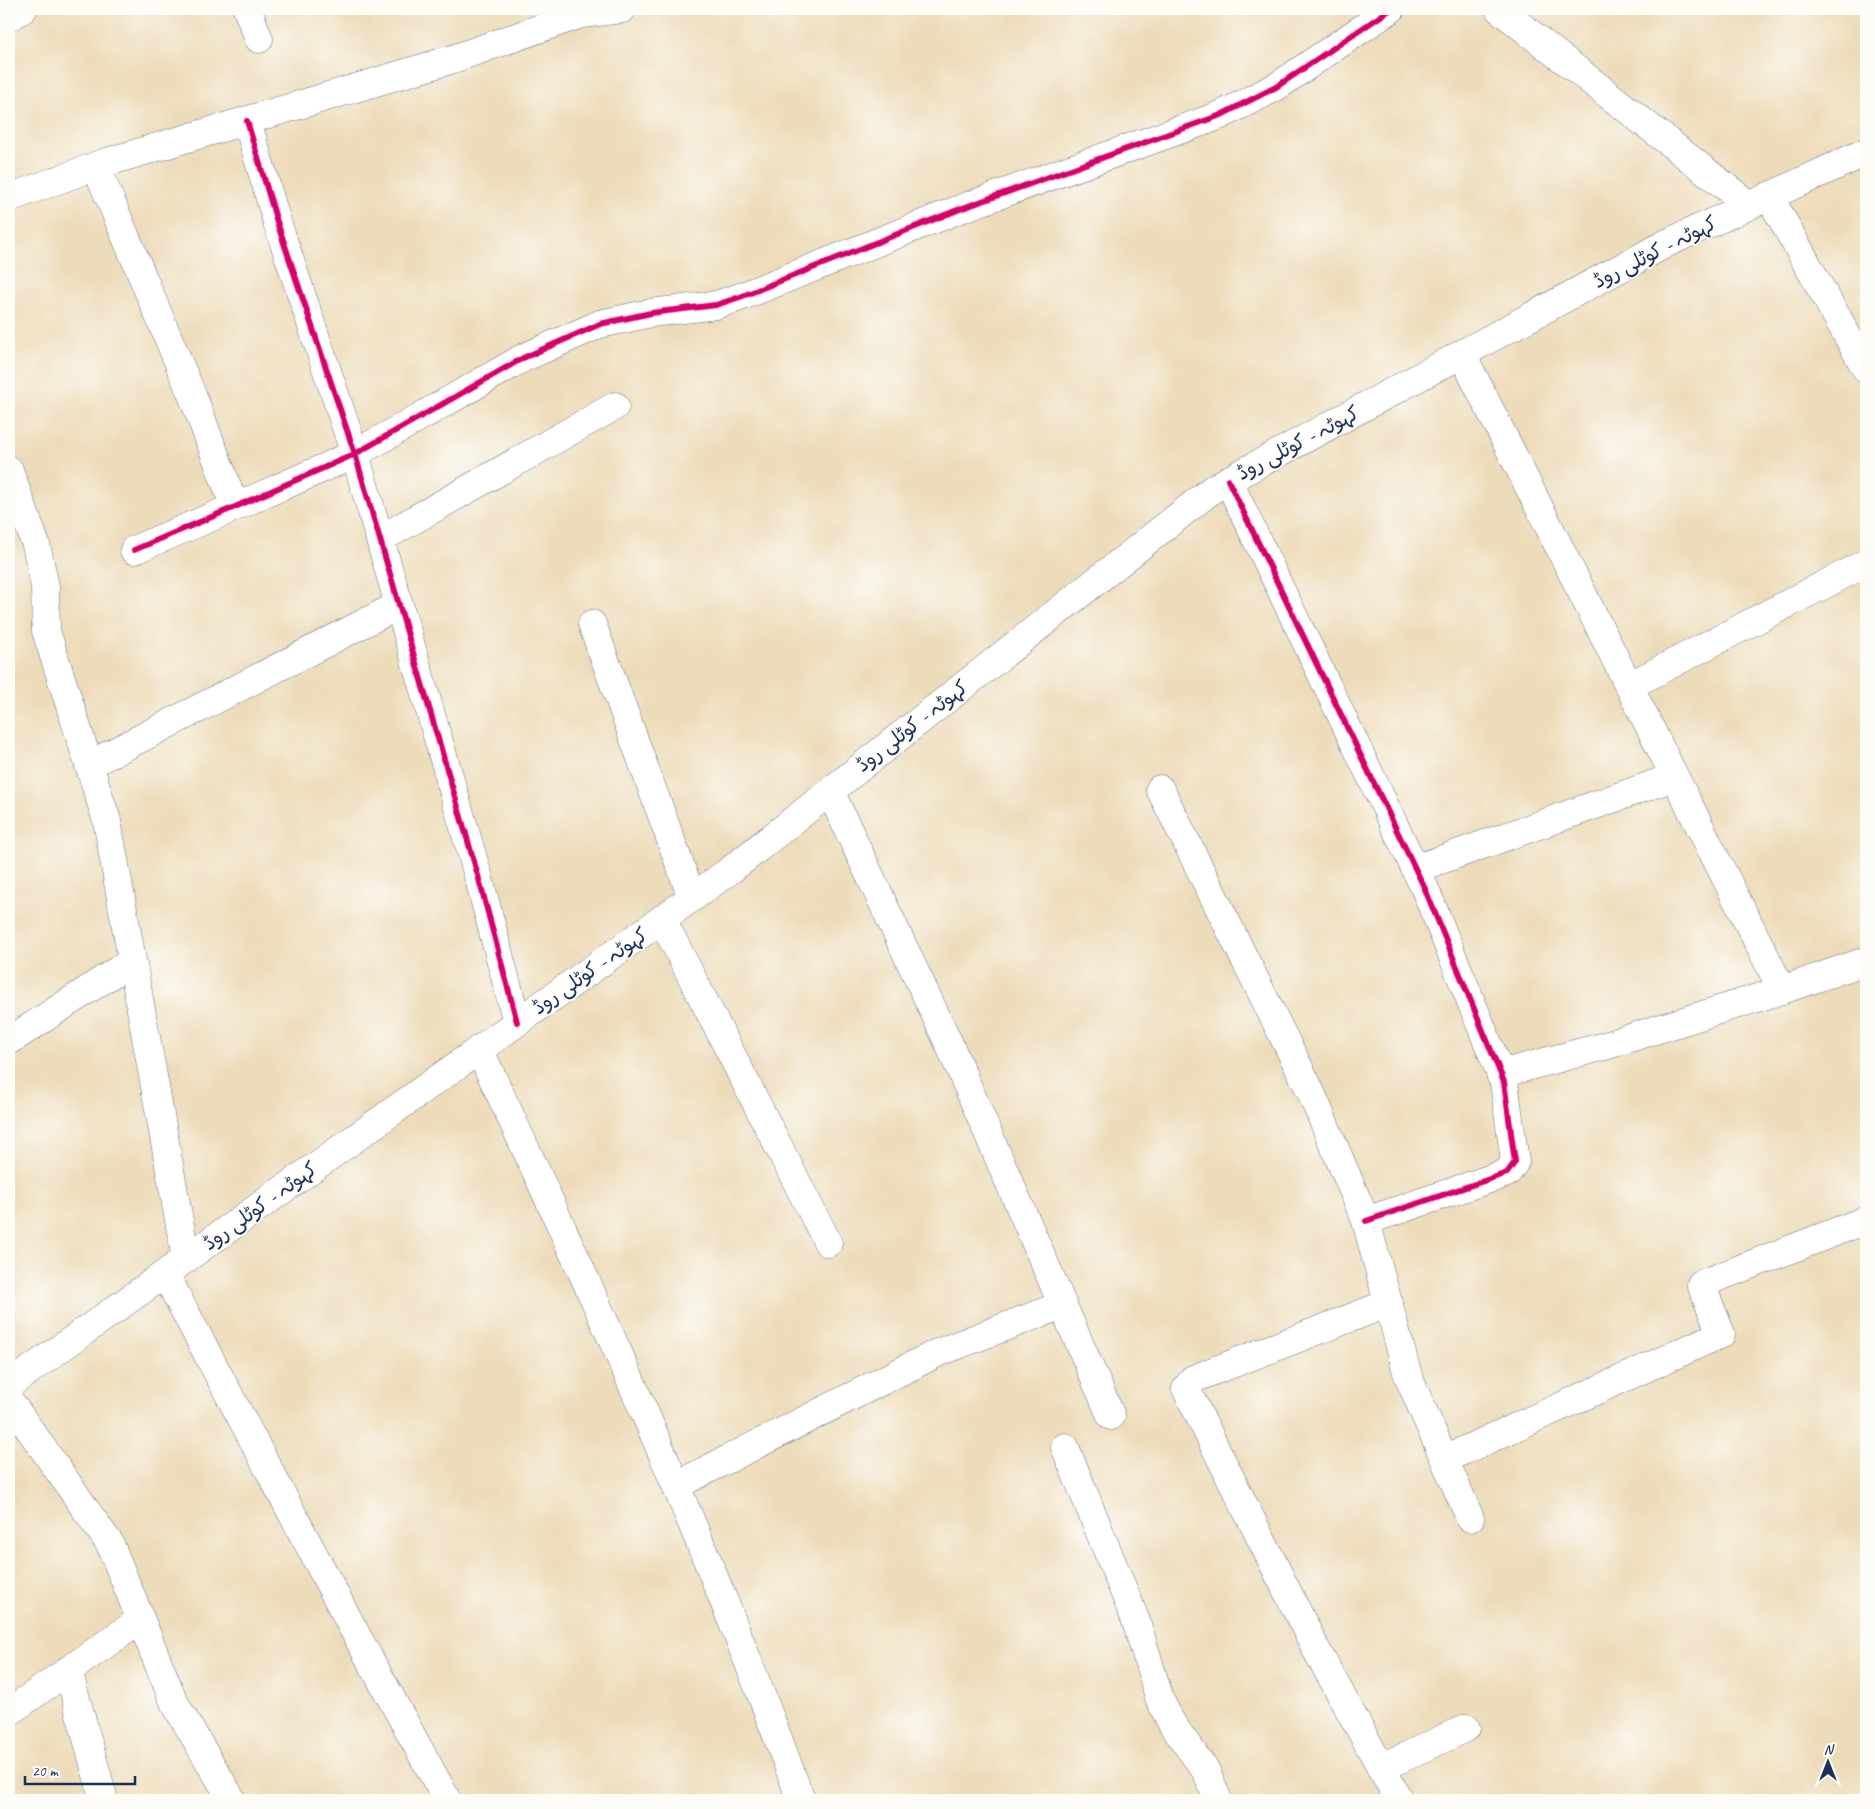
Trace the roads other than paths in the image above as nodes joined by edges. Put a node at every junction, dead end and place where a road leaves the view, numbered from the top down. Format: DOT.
graph roads {
  1 [pos="24,9"];
  2 [pos="248,9"];
  3 [pos="622,9"];
  4 [pos="1391,9"];
  5 [pos="1499,9"];
  6 [pos="580,11"];
  7 [pos="9,17"];
  8 [pos="259,39"];
  9 [pos="247,120"];
  10 [pos="1866,152"];
  11 [pos="96,166"];
  12 [pos="9,198"];
  13 [pos="1759,201"];
  14 [pos="1462,354"];
  15 [pos="1866,369"];
  16 [pos="615,406"];
  17 [pos="355,454"];
  18 [pos="9,470"];
  19 [pos="1228,480"];
  20 [pos="236,507"];
  21 [pos="380,539"];
  22 [pos="134,550"];
  23 [pos="1866,563"];
  24 [pos="399,606"];
  25 [pos="592,624"];
  26 [pos="1629,686"];
  27 [pos="89,765"];
  28 [pos="1674,777"];
  29 [pos="1160,789"];
  30 [pos="830,791"];
  31 [pos="1415,869"];
  32 [pos="692,898"];
  33 [pos="662,919"];
  34 [pos="132,961"];
  35 [pos="1866,961"];
  36 [pos="1782,990"];
  37 [pos="517,1022"];
  38 [pos="9,1041"];
  39 [pos="479,1049"];
  40 [pos="1500,1074"];
  41 [pos="1866,1220"];
  42 [pos="1366,1221"];
  43 [pos="828,1243"];
  44 [pos="175,1267"];
  45 [pos="1389,1303"];
  46 [pos="1062,1305"];
  47 [pos="9,1385"];
  48 [pos="9,1400"];
  49 [pos="1111,1416"];
  50 [pos="1065,1447"];
  51 [pos="1445,1459"];
  52 [pos="677,1485"];
  53 [pos="1470,1518"];
  54 [pos="140,1620"];
  55 [pos="68,1670"];
  56 [pos="9,1712"];
  57 [pos="1466,1728"];
  58 [pos="1381,1768"];
  59 [pos="104,1800"];
  60 [pos="232,1800"];
  61 [pos="447,1800"];
  62 [pos="802,1800"];
  63 [pos="1218,1800"];
  64 [pos="1399,1800"];
  1 -- 7 [label="street"];
  2 -- 8 [label="street"];
  3 -- 6 [label="street"];
  4 -- 17 [label="street"];
  5 -- 13 [label="street"];
  6 -- 9 [label="street"];
  9 -- 11 [label="street"];
  9 -- 17 [label="street"];
  10 -- 13 [label="street, کہوٹہ - کوٹلی روڈ"];
  11 -- 12 [label="street"];
  11 -- 20 [label="street"];
  13 -- 14 [label="street, کہوٹہ - کوٹلی روڈ"];
  13 -- 15 [label="street"];
  14 -- 19 [label="street, کہوٹہ - کوٹلی روڈ"];
  14 -- 26 [label="street"];
  16 -- 21 [label="street"];
  17 -- 20 [label="street"];
  17 -- 21 [label="street"];
  18 -- 27 [label="street"];
  19 -- 30 [label="street, کہوٹہ - کوٹلی روڈ"];
  19 -- 31 [label="street"];
  20 -- 22 [label="street"];
  21 -- 24 [label="street"];
  23 -- 26 [label="street"];
  24 -- 27 [label="street"];
  24 -- 37 [label="street"];
  25 -- 32 [label="street"];
  26 -- 28 [label="street"];
  27 -- 34 [label="street"];
  28 -- 31 [label="street"];
  28 -- 36 [label="street"];
  29 -- 42 [label="street"];
  30 -- 32 [label="street, کہوٹہ - کوٹلی روڈ"];
  30 -- 46 [label="street"];
  31 -- 40 [label="street"];
  32 -- 33 [label="street, کہوٹہ - کوٹلی روڈ"];
  33 -- 37 [label="street, کہوٹہ - کوٹلی روڈ"];
  33 -- 43 [label="street"];
  34 -- 38 [label="street"];
  34 -- 44 [label="street"];
  35 -- 36 [label="street"];
  36 -- 40 [label="street"];
  37 -- 39 [label="street, کہوٹہ - کوٹلی روڈ"];
  39 -- 44 [label="street, کہوٹہ - کوٹلی روڈ"];
  39 -- 52 [label="street"];
  40 -- 42 [label="street"];
  41 -- 51 [label="street"];
  42 -- 45 [label="street"];
  44 -- 47 [label="street, کہوٹہ - کوٹلی روڈ"];
  44 -- 61 [label="street"];
  45 -- 51 [label="street"];
  45 -- 58 [label="street"];
  46 -- 49 [label="street"];
  46 -- 52 [label="street"];
  48 -- 54 [label="street"];
  50 -- 63 [label="street"];
  51 -- 53 [label="street"];
  52 -- 62 [label="street"];
  54 -- 55 [label="street"];
  54 -- 60 [label="street"];
  55 -- 56 [label="street"];
  55 -- 59 [label="street"];
  57 -- 58 [label="street"];
  58 -- 64 [label="street"];
}
